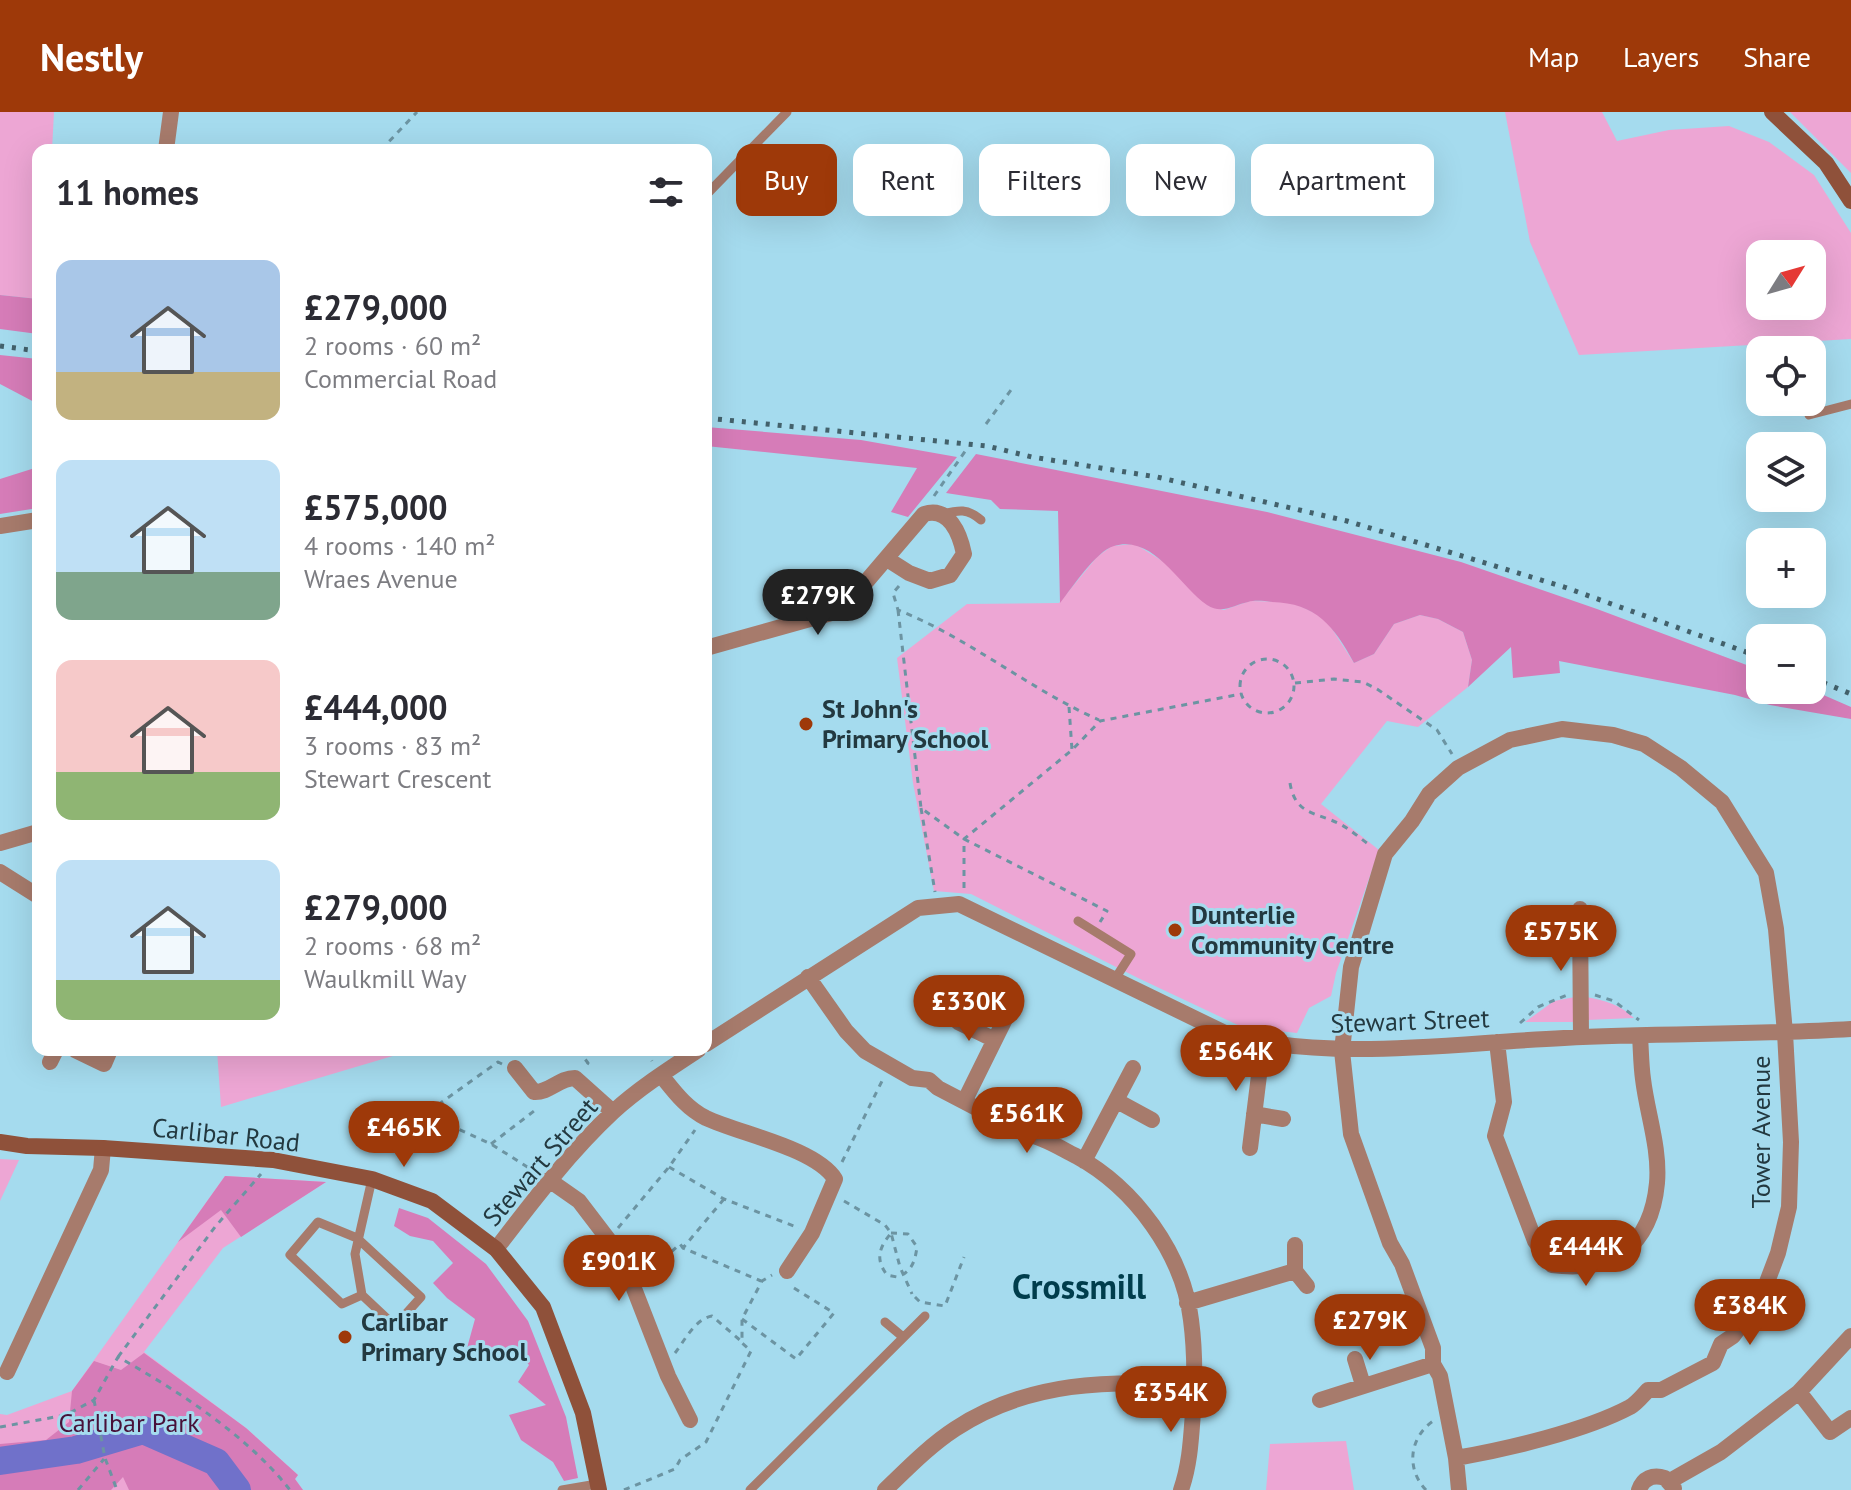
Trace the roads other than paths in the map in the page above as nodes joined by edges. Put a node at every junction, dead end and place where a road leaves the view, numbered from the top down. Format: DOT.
graph roads {
  1 [pos="171,112"];
  2 [pos="787,112"];
  3 [pos="1772,112"];
  4 [pos="167,144"];
  5 [pos="712,189"];
  6 [pos="1851,201"];
  7 [pos="1851,404"];
  8 [pos="1826,411"];
  9 [pos="942,514"];
  10 [pos="981,520"];
  11 [pos="32,521"];
  12 [pos="0,526"];
  13 [pos="887,559"];
  14 [pos="712,646"];
  15 [pos="32,834"];
  16 [pos="0,843"];
  17 [pos="0,872"];
  18 [pos="32,892"];
  19 [pos="1580,909"];
  20 [pos="1078,921"];
  21 [pos="808,977"];
  22 [pos="1115,979"];
  23 [pos="1011,1007"];
  24 [pos="958,1022"];
  25 [pos="1851,1029"];
  26 [pos="1785,1033"];
  27 [pos="1640,1036"];
  28 [pos="1581,1037"];
  29 [pos="993,1039"];
  30 [pos="712,1040"];
  31 [pos="1497,1042"];
  32 [pos="1263,1043"];
  33 [pos="1342,1051"];
  34 [pos="87,1056"];
  35 [pos="107,1056"];
  36 [pos="689,1056"];
  37 [pos="515,1068"];
  38 [pos="1133,1068"];
  39 [pos="661,1075"];
  40 [pos="965,1100"];
  41 [pos="1117,1101"];
  42 [pos="613,1112"];
  43 [pos="1254,1114"];
  44 [pos="1283,1119"];
  45 [pos="1152,1120"];
  46 [pos="0,1142"];
  47 [pos="103,1148"];
  48 [pos="1250,1148"];
  49 [pos="1084,1161"];
  50 [pos="372,1179"];
  51 [pos="549,1180"];
  52 [pos="357,1238"];
  53 [pos="1295,1245"];
  54 [pos="496,1249"];
  55 [pos="1295,1271"];
  56 [pos="782,1276"];
  57 [pos="1307,1286"];
  58 [pos="362,1295"];
  59 [pos="1187,1303"];
  60 [pos="925,1316"];
  61 [pos="885,1322"];
  62 [pos="1851,1336"];
  63 [pos="903,1337"];
  64 [pos="1355,1359"];
  65 [pos="1433,1364"];
  66 [pos="7,1372"];
  67 [pos="1194,1385"];
  68 [pos="1363,1385"];
  69 [pos="1799,1392"];
  70 [pos="1320,1400"];
  71 [pos="1851,1418"];
  72 [pos="690,1420"];
  73 [pos="1456,1458"];
  74 [pos="1672,1486"];
  75 [pos="598,1487"];
  76 [pos="562,1490"];
  77 [pos="750,1490"];
  78 [pos="885,1490"];
  79 [pos="1181,1490"];
  80 [pos="1459,1490"];
  81 [pos="1639,1490"];
  1 -- 4 [label="street"];
  2 -- 5 [label="lane"];
  3 -- 6 [label="street"];
  7 -- 8 [label="lane"];
  9 -- 10 [label="lane"];
  9 -- 13 [label="street"];
  9 -- 13 [label="street"];
  11 -- 12 [label="street"];
  13 -- 14 [label="street"];
  15 -- 16 [label="street"];
  17 -- 18 [label="street"];
  19 -- 28 [label="street"];
  20 -- 22 [label="lane"];
  21 -- 22 [label="street, Stewart Street"];
  21 -- 30 [label="street, Stewart Street"];
  21 -- 40 [label="street"];
  22 -- 32 [label="street, Stewart Street"];
  23 -- 29 [label="street"];
  24 -- 29 [label="street"];
  25 -- 26 [label="street, Stewart Street"];
  26 -- 27 [label="street, Stewart Street"];
  26 -- 33 [label="street, Tower Avenue"];
  26 -- 73 [label="street, Tower Avenue"];
  27 -- 28 [label="street, Stewart Street"];
  27 -- 31 [label="street"];
  28 -- 31 [label="street, Stewart Street"];
  29 -- 40 [label="street"];
  31 -- 33 [label="street, Stewart Street"];
  32 -- 33 [label="street, Stewart Street"];
  32 -- 43 [label="street"];
  33 -- 65 [label="street"];
  34 -- 35 [label="street"];
  36 -- 39 [label="street, Stewart Street"];
  37 -- 42 [label="street"];
  38 -- 41 [label="street"];
  39 -- 42 [label="street, Stewart Street"];
  39 -- 56 [label="street"];
  40 -- 49 [label="street"];
  41 -- 45 [label="street"];
  41 -- 49 [label="street"];
  42 -- 51 [label="street, Stewart Street"];
  43 -- 44 [label="street"];
  43 -- 48 [label="street"];
  46 -- 47 [label="street, Carlibar Road"];
  47 -- 50 [label="street, Carlibar Road"];
  47 -- 66 [label="street"];
  49 -- 59 [label="street"];
  50 -- 52 [label="lane"];
  50 -- 54 [label="street, Carlibar Road"];
  51 -- 54 [label="street, Stewart Street"];
  51 -- 72 [label="street"];
  52 -- 58 [label="lane"];
  52 -- 58 [label="lane"];
  52 -- 58 [label="lane"];
  53 -- 55 [label="street"];
  54 -- 75 [label="street, Carlibar Road"];
  55 -- 57 [label="street"];
  55 -- 59 [label="street"];
  59 -- 67 [label="street"];
  60 -- 63 [label="lane"];
  61 -- 63 [label="lane"];
  62 -- 69 [label="street"];
  63 -- 77 [label="lane"];
  64 -- 68 [label="street"];
  65 -- 68 [label="street"];
  65 -- 73 [label="street"];
  67 -- 78 [label="street"];
  67 -- 79 [label="street"];
  68 -- 70 [label="street"];
  69 -- 71 [label="street"];
  69 -- 74 [label="street"];
  73 -- 80 [label="street"];
  74 -- 81 [label="street"];
  75 -- 76 [label="lane"];
}
